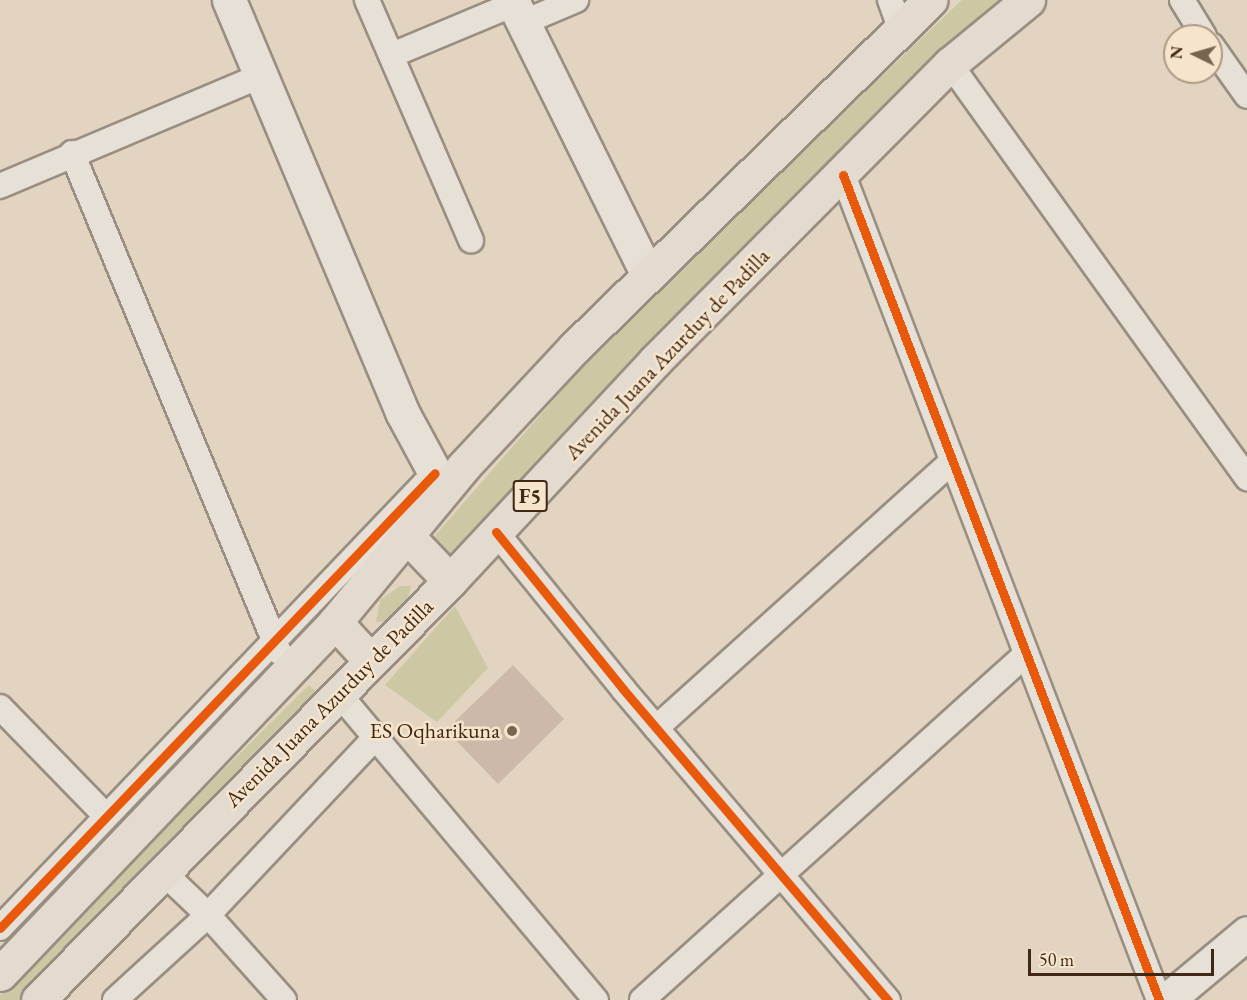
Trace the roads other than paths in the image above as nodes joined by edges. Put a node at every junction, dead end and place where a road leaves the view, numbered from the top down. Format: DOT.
graph roads {
  1 [pos="229,0"];
  2 [pos="368,0"];
  3 [pos="576,0"];
  4 [pos="930,0"];
  5 [pos="1028,0"];
  6 [pos="1182,0"];
  7 [pos="516,9"];
  8 [pos="895,14"];
  9 [pos="1197,24"];
  10 [pos="392,56"];
  11 [pos="1223,62"];
  12 [pos="950,64"];
  13 [pos="261,76"];
  14 [pos="1247,96"];
  15 [pos="72,153"];
  16 [pos="843,175"];
  17 [pos="0,186"];
  18 [pos="471,240"];
  19 [pos="647,273"];
  20 [pos="950,463"];
  21 [pos="435,473"];
  22 [pos="1247,478"];
  23 [pos="496,532"];
  24 [pos="407,537"];
  25 [pos="450,581"];
  26 [pos="335,622"];
  27 [pos="274,638"];
  28 [pos="1025,655"];
  29 [pos="371,661"];
  30 [pos="287,674"];
  31 [pos="339,694"];
  32 [pos="0,707"];
  33 [pos="656,728"];
  34 [pos="374,739"];
  35 [pos="106,816"];
  36 [pos="162,872"];
  37 [pos="781,874"];
  38 [pos="208,915"];
  39 [pos="0,928"];
  40 [pos="1247,933"];
  41 [pos="0,974"];
  42 [pos="38,1000"];
  43 [pos="115,1000"];
  44 [pos="284,1000"];
  45 [pos="596,1000"];
  46 [pos="642,1000"];
  47 [pos="888,1000"];
  48 [pos="1159,1000"];
  49 [pos="1167,1000"];
  1 -- 13 [label="street"];
  2 -- 10 [label="street"];
  3 -- 7 [label="street"];
  4 -- 8 [label="highway"];
  5 -- 12 [label="highway, Avenida Juana Azurduy de Padilla / F5"];
  6 -- 9 [label="street"];
  7 -- 10 [label="street"];
  7 -- 19 [label="street"];
  8 -- 19 [label="highway"];
  10 -- 18 [label="street"];
  11 -- 14 [label="street"];
  12 -- 16 [label="highway, Avenida Juana Azurduy de Padilla / F5"];
  12 -- 22 [label="street"];
  13 -- 15 [label="street"];
  13 -- 21 [label="street"];
  15 -- 17 [label="street"];
  15 -- 27 [label="street"];
  16 -- 20 [label="street"];
  16 -- 23 [label="highway, Avenida Juana Azurduy de Padilla / F5"];
  19 -- 24 [label="highway"];
  20 -- 28 [label="street"];
  20 -- 33 [label="street"];
  21 -- 24 [label="street"];
  21 -- 27 [label="street"];
  23 -- 25 [label="highway, Avenida Juana Azurduy de Padilla / F5"];
  23 -- 33 [label="street"];
  24 -- 25 [label="highway"];
  24 -- 26 [label="highway"];
  25 -- 29 [label="highway, Avenida Juana Azurduy de Padilla / F5"];
  26 -- 29 [label="highway"];
  26 -- 30 [label="highway"];
  27 -- 30 [label="street"];
  27 -- 35 [label="street"];
  28 -- 37 [label="street"];
  28 -- 48 [label="street"];
  29 -- 31 [label="highway, Avenida Juana Azurduy de Padilla / F5"];
  30 -- 41 [label="highway"];
  31 -- 34 [label="street"];
  31 -- 36 [label="highway, Avenida Juana Azurduy de Padilla / F5"];
  32 -- 35 [label="street"];
  33 -- 37 [label="street"];
  34 -- 38 [label="street"];
  34 -- 45 [label="street"];
  35 -- 39 [label="street"];
  36 -- 38 [label="street"];
  36 -- 42 [label="highway, Avenida Juana Azurduy de Padilla / F5"];
  37 -- 46 [label="street"];
  37 -- 47 [label="street"];
  38 -- 43 [label="street"];
  38 -- 44 [label="street"];
  40 -- 49 [label="street"];
}
